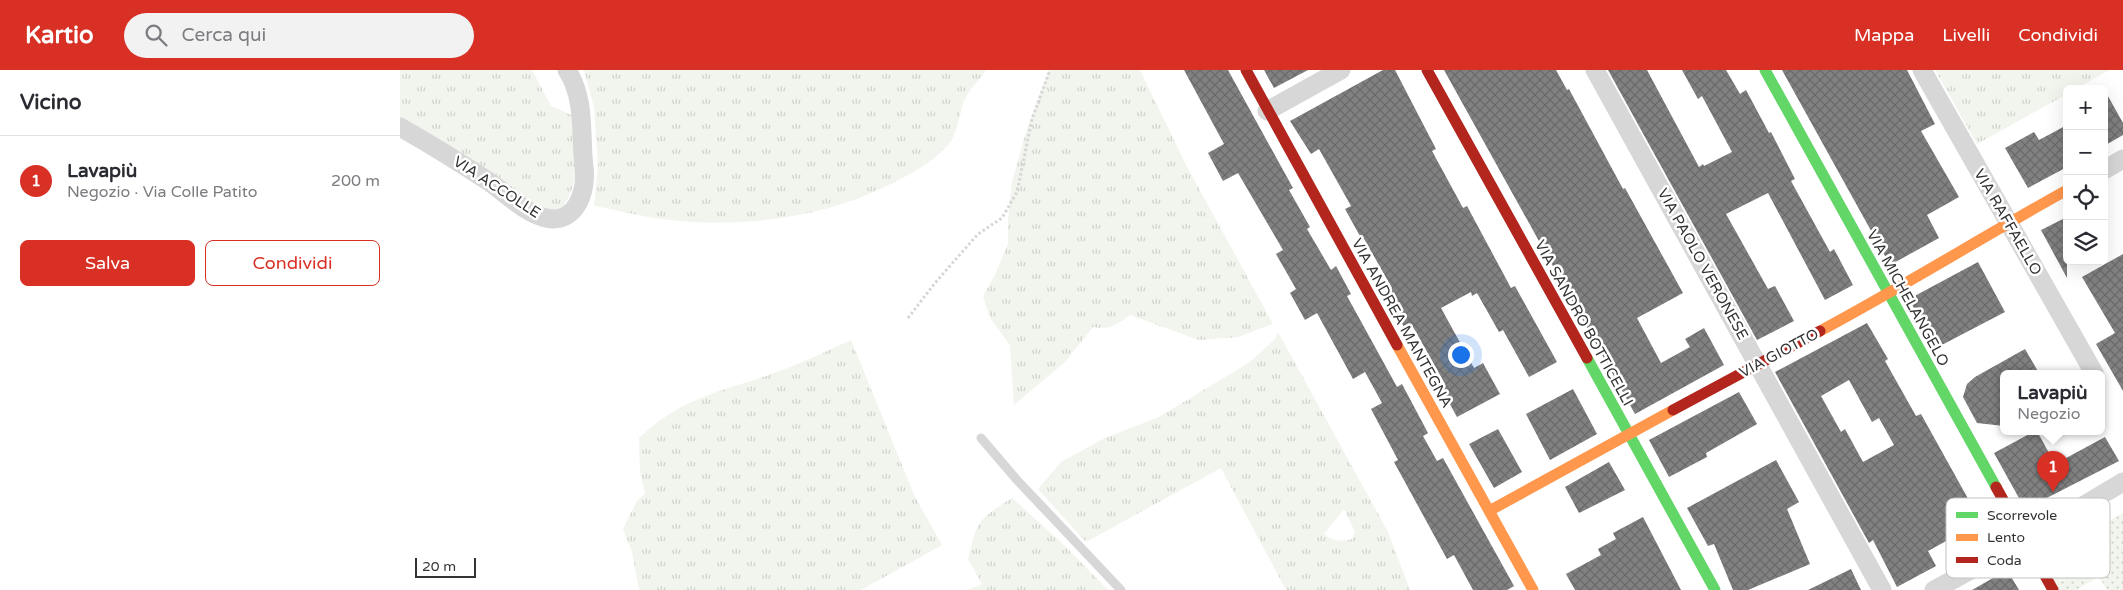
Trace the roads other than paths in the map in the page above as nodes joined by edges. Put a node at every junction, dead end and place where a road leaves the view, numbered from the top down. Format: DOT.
graph roads {
  1 [pos="567,70"];
  2 [pos="1246,70"];
  3 [pos="1342,70"];
  4 [pos="1428,70"];
  5 [pos="1596,70"];
  6 [pos="1765,70"];
  7 [pos="1922,70"];
  8 [pos="1267,111"];
  9 [pos="400,127"];
  10 [pos="2123,160"];
  11 [pos="2108,168"];
  12 [pos="2063,192"];
  13 [pos="2009,222"];
  14 [pos="1889,294"];
  15 [pos="1758,364"];
  16 [pos="2092,370"];
  17 [pos="1629,435"];
  18 [pos="981,438"];
  19 [pos="2123,482"];
  20 [pos="2003,498"];
  21 [pos="2096,498"];
  22 [pos="1489,511"];
  23 [pos="1966,578"];
  24 [pos="2046,578"];
  25 [pos="1955,585"];
  26 [pos="1121,590"];
  27 [pos="1533,590"];
  28 [pos="1715,590"];
  29 [pos="1882,590"];
  30 [pos="1934,590"];
  31 [pos="2052,590"];
  1 -- 9 [label="street, VIA ACCOLLE"];
  2 -- 8 [label="street, VIA ANDREA MANTEGNA"];
  3 -- 8 [label="street"];
  4 -- 17 [label="street, VIA SANDRO BOTTICELLI"];
  5 -- 15 [label="street, VIA PAOLO VERONESE"];
  6 -- 14 [label="street, VIA MICHELANGELO"];
  7 -- 13 [label="street, VIA RAFFAELLO"];
  8 -- 22 [label="street, VIA ANDREA MANTEGNA"];
  10 -- 11 [label="street"];
  12 -- 13 [label="street, VIA GIOTTO"];
  13 -- 14 [label="street, VIA GIOTTO"];
  13 -- 16 [label="street, VIA RAFFAELLO"];
  14 -- 15 [label="street, VIA GIOTTO"];
  14 -- 20 [label="street, VIA MICHELANGELO"];
  15 -- 17 [label="street, VIA GIOTTO"];
  15 -- 29 [label="street, VIA PAOLO VERONESE"];
  17 -- 22 [label="street, VIA GIOTTO"];
  17 -- 28 [label="street, VIA SANDRO BOTTICELLI"];
  18 -- 26 [label="lane"];
  19 -- 21 [label="street"];
  22 -- 27 [label="street, VIA ANDREA MANTEGNA"];
  23 -- 25 [label="street"];
  24 -- 31 [label="street, VIA MICHELANGELO"];
  25 -- 30 [label="street"];
}
